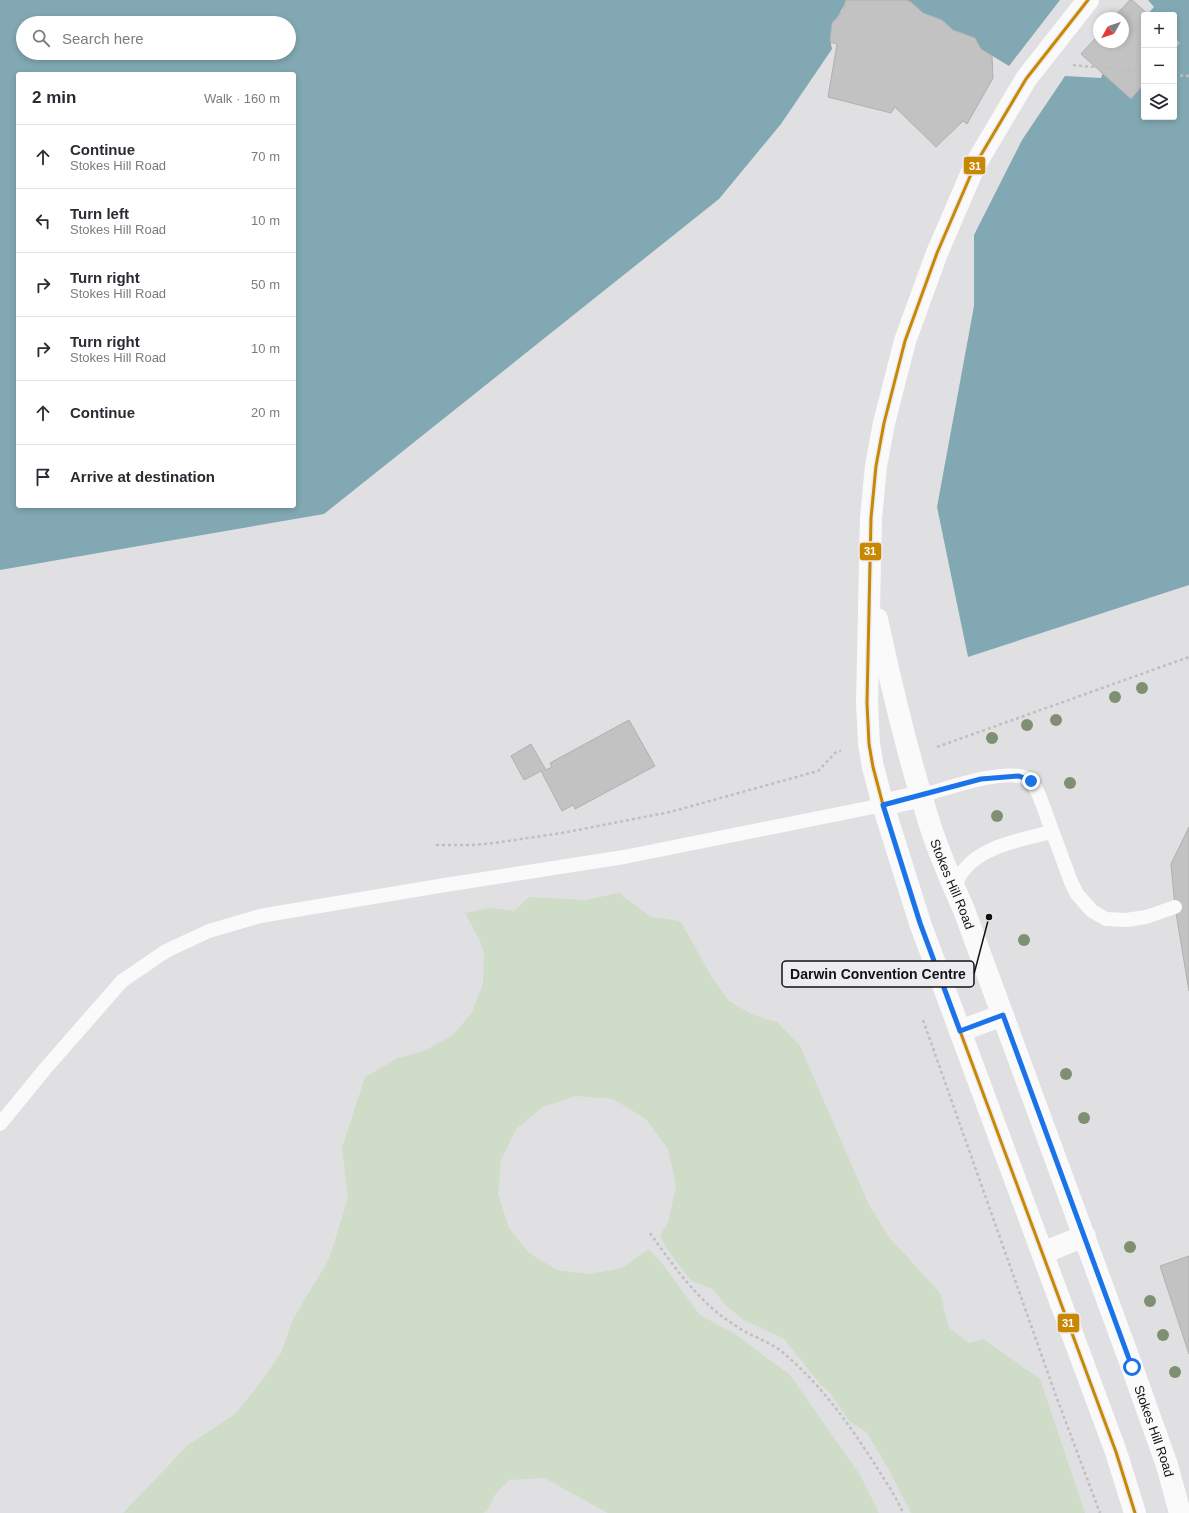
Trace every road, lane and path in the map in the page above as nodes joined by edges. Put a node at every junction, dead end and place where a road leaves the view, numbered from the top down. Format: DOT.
graph roads {
  1 [pos="1088,0"];
  2 [pos="1070,65"];
  3 [pos="1141,72"];
  4 [pos="1177,75"];
  5 [pos="1189,76"];
  6 [pos="870,576"];
  7 [pos="1189,657"];
  8 [pos="869,744"];
  9 [pos="935,748"];
  10 [pos="921,796"];
  11 [pos="883,805"];
  12 [pos="1051,832"];
  13 [pos="436,845"];
  14 [pos="954,887"];
  15 [pos="1175,907"];
  16 [pos="1003,1015"];
  17 [pos="922,1016"];
  18 [pos="960,1031"];
  19 [pos="0,1124"];
  20 [pos="650,1233"];
  21 [pos="1085,1236"];
  22 [pos="1042,1253"];
  23 [pos="903,1513"];
  24 [pos="1100,1513"];
  25 [pos="1135,1513"];
  26 [pos="1180,1513"];
  1 -- 6 [label="street, Stokes Hill Road"];
  2 -- 3 [label="path"];
  4 -- 5 [label="path"];
  6 -- 8 [label="street, Stokes Hill Road"];
  6 -- 10 [label="street, Stokes Hill Road"];
  7 -- 9 [label="path"];
  8 -- 11 [label="street, Stokes Hill Road"];
  8 -- 13 [label="path"];
  10 -- 11 [label="street"];
  10 -- 12 [label="lane"];
  10 -- 14 [label="street, Stokes Hill Road"];
  11 -- 18 [label="street, Stokes Hill Road"];
  11 -- 19 [label="lane"];
  12 -- 14 [label="lane"];
  12 -- 15 [label="lane"];
  14 -- 16 [label="street, Stokes Hill Road"];
  16 -- 18 [label="street"];
  16 -- 21 [label="street, Stokes Hill Road"];
  17 -- 24 [label="path"];
  18 -- 22 [label="street, Stokes Hill Road"];
  20 -- 23 [label="path"];
  21 -- 22 [label="street"];
  21 -- 26 [label="street, Stokes Hill Road"];
  22 -- 25 [label="street, Stokes Hill Road"];
}
